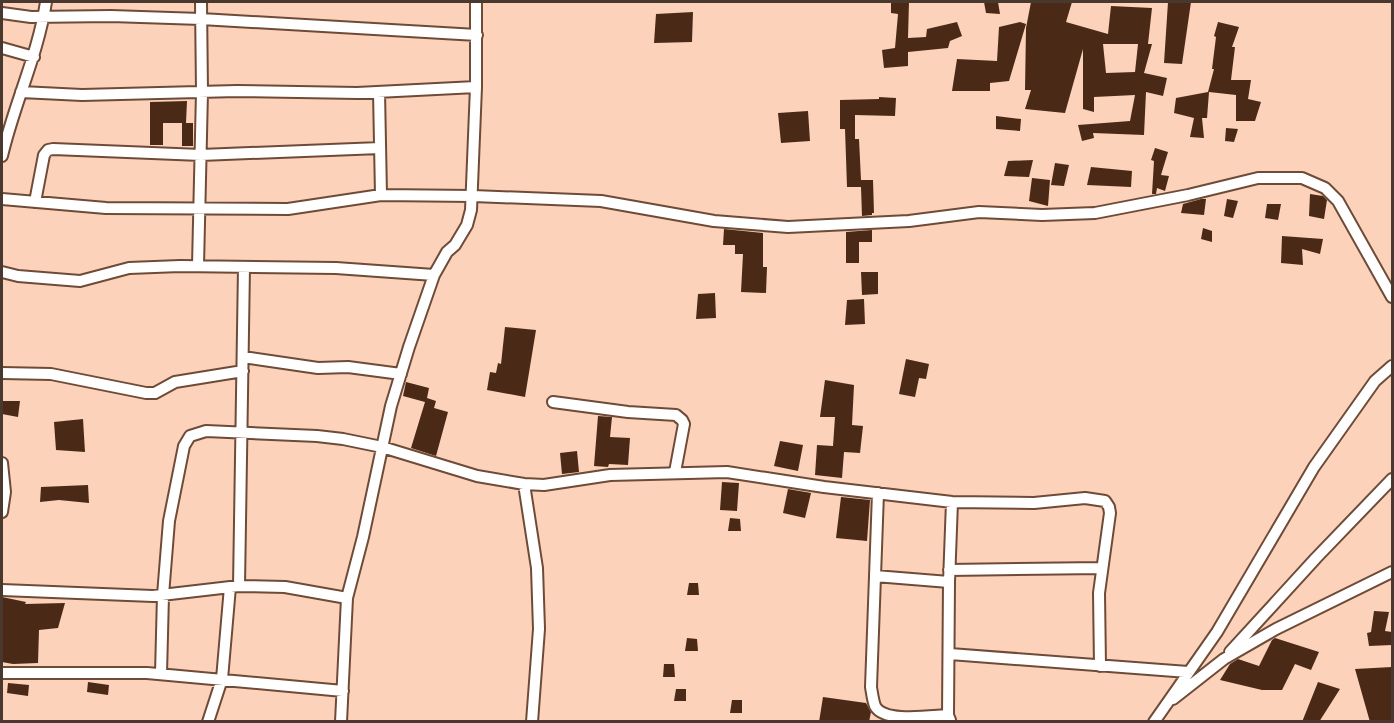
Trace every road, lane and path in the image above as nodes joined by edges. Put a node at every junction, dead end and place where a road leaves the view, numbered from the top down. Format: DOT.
graph roads {
  1 [pos="46,2"];
  2 [pos="201,2"];
  3 [pos="476,2"];
  4 [pos="2,13"];
  5 [pos="44,17"];
  6 [pos="201,19"];
  7 [pos="477,35"];
  8 [pos="2,48"];
  9 [pos="34,57"];
  10 [pos="477,87"];
  11 [pos="21,92"];
  12 [pos="202,92"];
  13 [pos="379,92"];
  14 [pos="6,121"];
  15 [pos="380,148"];
  16 [pos="201,155"];
  17 [pos="2,156"];
  18 [pos="381,195"];
  19 [pos="473,196"];
  20 [pos="2,199"];
  21 [pos="35,202"];
  22 [pos="200,207"];
  23 [pos="198,266"];
  24 [pos="244,267"];
  25 [pos="2,272"];
  26 [pos="434,275"];
  27 [pos="1392,297"];
  28 [pos="243,357"];
  29 [pos="1392,366"];
  30 [pos="243,371"];
  31 [pos="2,374"];
  32 [pos="401,374"];
  33 [pos="554,402"];
  34 [pos="243,433"];
  35 [pos="382,447"];
  36 [pos="2,471"];
  37 [pos="675,472"];
  38 [pos="1392,479"];
  39 [pos="524,484"];
  40 [pos="878,493"];
  41 [pos="952,502"];
  42 [pos="2,512"];
  43 [pos="1102,568"];
  44 [pos="949,570"];
  45 [pos="1392,572"];
  46 [pos="875,576"];
  47 [pos="949,582"];
  48 [pos="234,587"];
  49 [pos="2,590"];
  50 [pos="163,595"];
  51 [pos="347,598"];
  52 [pos="950,654"];
  53 [pos="1224,659"];
  54 [pos="1100,666"];
  55 [pos="1188,672"];
  56 [pos="2,673"];
  57 [pos="161,674"];
  58 [pos="222,679"];
  59 [pos="343,692"];
  60 [pos="1162,708"];
  61 [pos="949,718"];
  62 [pos="208,722"];
  63 [pos="341,722"];
  64 [pos="532,722"];
  65 [pos="1154,722"];
  1 -- 5 [label="street"];
  2 -- 6 [label="street"];
  3 -- 7 [label="street"];
  4 -- 5 [label="street"];
  5 -- 6 [label="street"];
  5 -- 9 [label="street"];
  6 -- 7 [label="street"];
  6 -- 12 [label="street"];
  7 -- 10 [label="street"];
  8 -- 9 [label="street"];
  9 -- 11 [label="street"];
  10 -- 13 [label="street"];
  10 -- 19 [label="street"];
  11 -- 12 [label="street"];
  11 -- 14 [label="street"];
  12 -- 13 [label="street"];
  12 -- 16 [label="street"];
  13 -- 15 [label="street"];
  14 -- 17 [label="street"];
  15 -- 16 [label="street"];
  15 -- 18 [label="street"];
  16 -- 21 [label="street"];
  16 -- 22 [label="street"];
  18 -- 19 [label="street"];
  18 -- 22 [label="street"];
  19 -- 26 [label="street"];
  19 -- 27 [label="street"];
  20 -- 21 [label="street"];
  21 -- 22 [label="street"];
  22 -- 23 [label="street"];
  23 -- 24 [label="street"];
  23 -- 25 [label="street"];
  24 -- 26 [label="street"];
  24 -- 28 [label="street"];
  26 -- 32 [label="street"];
  28 -- 30 [label="street"];
  28 -- 32 [label="street"];
  29 -- 55 [label="street"];
  30 -- 31 [label="street"];
  30 -- 34 [label="street"];
  32 -- 35 [label="street"];
  33 -- 37 [label="street"];
  34 -- 35 [label="street"];
  34 -- 48 [label="street"];
  34 -- 50 [label="street"];
  35 -- 39 [label="street"];
  35 -- 51 [label="street"];
  36 -- 42 [label="street"];
  37 -- 39 [label="street"];
  37 -- 40 [label="street"];
  38 -- 53 [label="street"];
  39 -- 64 [label="street"];
  40 -- 41 [label="street"];
  40 -- 46 [label="street"];
  41 -- 43 [label="street"];
  41 -- 44 [label="street"];
  43 -- 44 [label="street"];
  43 -- 54 [label="street"];
  44 -- 47 [label="street"];
  45 -- 53 [label="street"];
  46 -- 47 [label="street"];
  46 -- 61 [label="street"];
  47 -- 52 [label="street"];
  48 -- 50 [label="street"];
  48 -- 51 [label="street"];
  48 -- 58 [label="street"];
  49 -- 50 [label="street"];
  50 -- 57 [label="street"];
  51 -- 59 [label="street"];
  52 -- 54 [label="street"];
  52 -- 61 [label="street"];
  53 -- 60 [label="street"];
  54 -- 55 [label="street"];
  55 -- 60 [label="street"];
  56 -- 57 [label="street"];
  57 -- 58 [label="street"];
  58 -- 59 [label="street"];
  58 -- 62 [label="street"];
  59 -- 63 [label="street"];
  60 -- 65 [label="street"];
}
